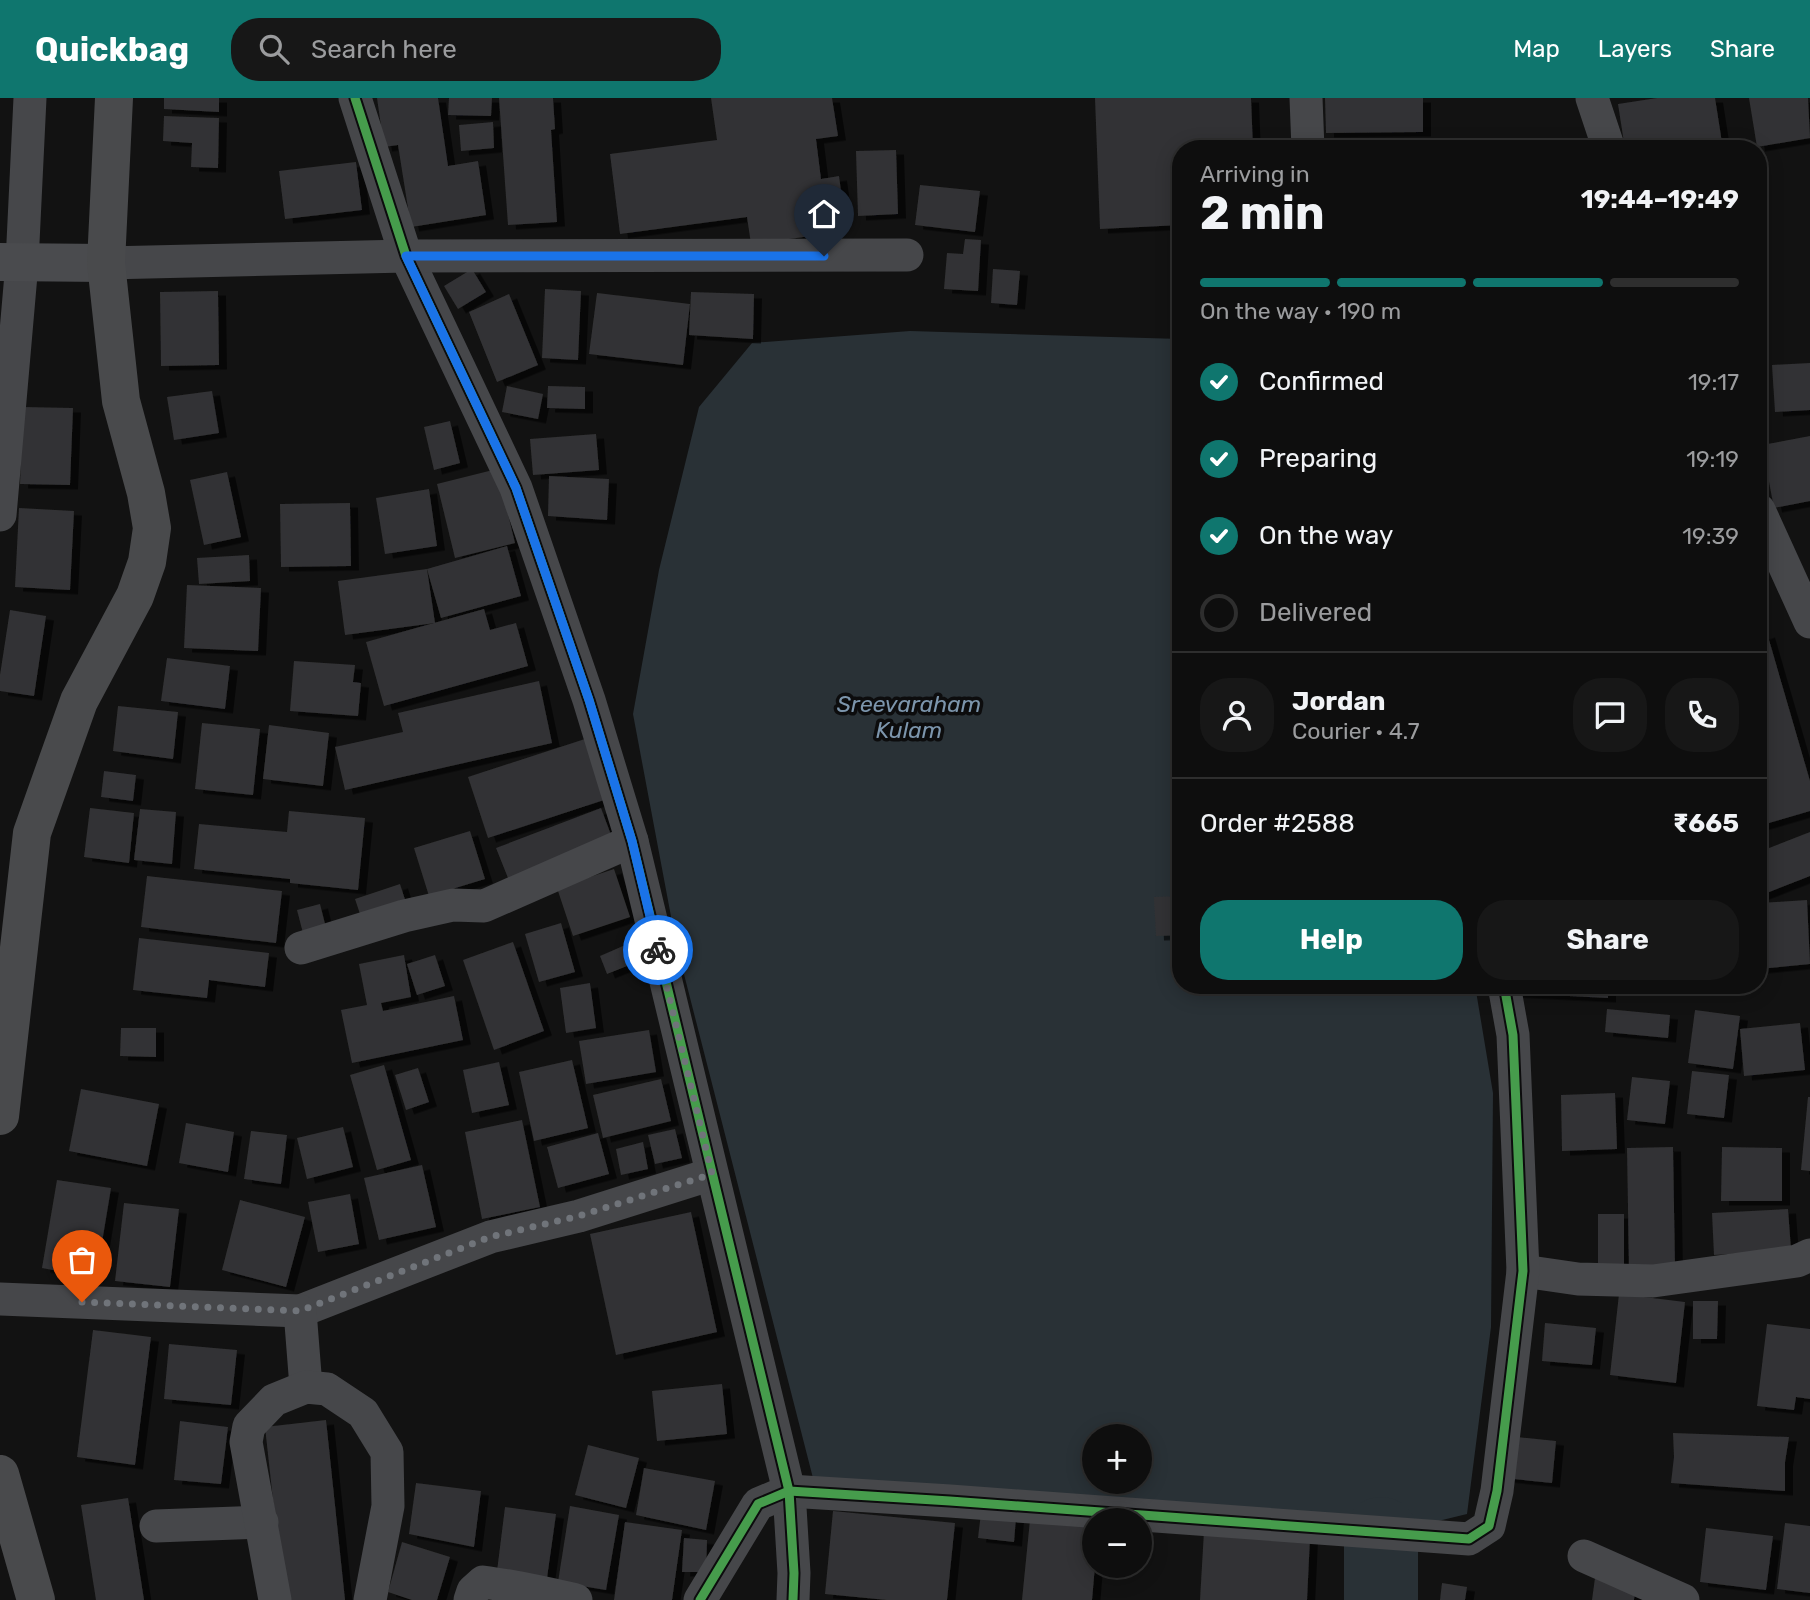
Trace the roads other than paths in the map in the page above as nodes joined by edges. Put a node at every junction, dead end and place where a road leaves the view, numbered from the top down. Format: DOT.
graph roads {
  1 [pos="30,98"];
  2 [pos="114,98"];
  3 [pos="355,98"];
  4 [pos="1306,98"];
  5 [pos="1592,98"];
  6 [pos="1308,140"];
  7 [pos="1606,140"];
  8 [pos="406,256"];
  9 [pos="907,256"];
  10 [pos="11,262"];
  11 [pos="106,262"];
  12 [pos="0,515"];
  13 [pos="1767,528"];
  14 [pos="1810,622"];
  15 [pos="632,841"];
  16 [pos="301,948"];
  17 [pos="1506,994"];
  18 [pos="0,1116"];
  19 [pos="712,1174"];
  20 [pos="1810,1255"];
  21 [pos="1523,1271"];
  22 [pos="0,1299"];
  23 [pos="300,1311"];
  24 [pos="306,1387"];
  25 [pos="0,1474"];
  26 [pos="789,1491"];
  27 [pos="262,1522"];
  28 [pos="156,1526"];
  29 [pos="1584,1556"];
  30 [pos="1674,1599"];
  31 [pos="36,1600"];
  32 [pos="275,1600"];
  33 [pos="370,1600"];
  34 [pos="470,1600"];
  35 [pos="576,1600"];
  36 [pos="700,1600"];
  37 [pos="793,1600"];
  1 -- 10 [label="street"];
  2 -- 11 [label="main road"];
  3 -- 8 [label="street"];
  4 -- 6 [label="street"];
  5 -- 7 [label="street"];
  8 -- 9 [label="street"];
  8 -- 11 [label="street"];
  8 -- 15 [label="street"];
  10 -- 11 [label="main road"];
  10 -- 12 [label="street"];
  11 -- 18 [label="main road"];
  13 -- 14 [label="street"];
  15 -- 16 [label="street"];
  15 -- 19 [label="street"];
  17 -- 21 [label="street"];
  19 -- 23 [label="street"];
  19 -- 26 [label="street"];
  20 -- 21 [label="street"];
  21 -- 26 [label="street"];
  22 -- 23 [label="street"];
  23 -- 24 [label="street"];
  24 -- 27 [label="street"];
  24 -- 33 [label="street"];
  25 -- 31 [label="main road"];
  26 -- 36 [label="street"];
  26 -- 37 [label="street"];
  27 -- 28 [label="street"];
  27 -- 32 [label="street"];
  29 -- 30 [label="street"];
  34 -- 35 [label="street"];
}
